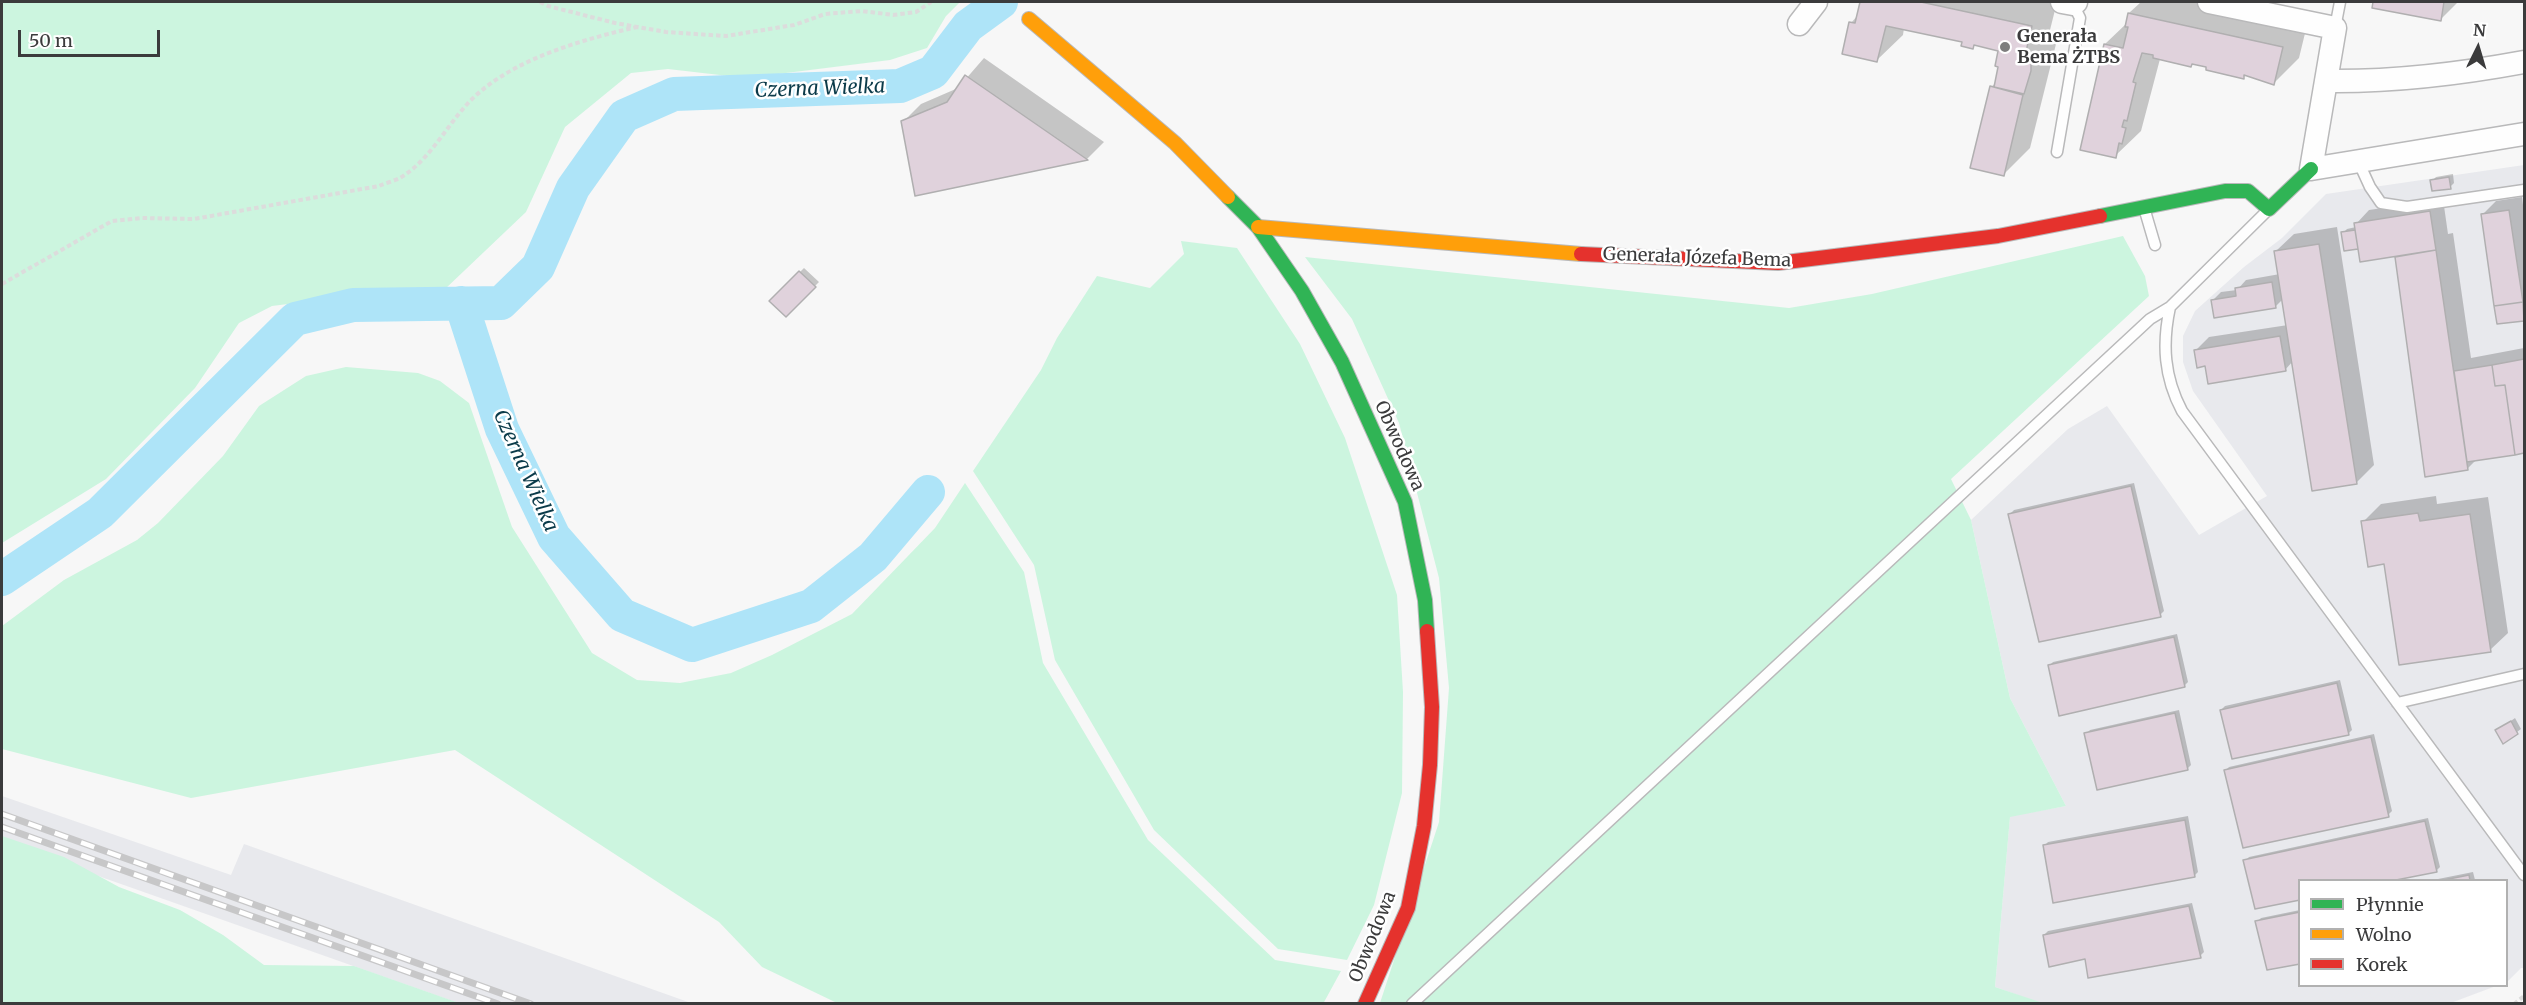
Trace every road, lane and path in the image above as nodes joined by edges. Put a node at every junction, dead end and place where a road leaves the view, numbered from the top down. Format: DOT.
graph roads {
  1 [pos="540,2"];
  2 [pos="931,2"];
  3 [pos="1816,2"];
  4 [pos="2071,2"];
  5 [pos="2209,2"];
  6 [pos="2340,2"];
  7 [pos="1029,19"];
  8 [pos="1799,24"];
  9 [pos="637,27"];
  10 [pos="2335,28"];
  11 [pos="2524,62"];
  12 [pos="2325,81"];
  13 [pos="2524,134"];
  14 [pos="2057,152"];
  15 [pos="2359,163"];
  16 [pos="2312,169"];
  17 [pos="2524,190"];
  18 [pos="2144,206"];
  19 [pos="2269,209"];
  20 [pos="1258,227"];
  21 [pos="2155,245"];
  22 [pos="2,284"];
  23 [pos="2170,307"];
  24 [pos="2524,674"];
  25 [pos="2397,703"];
  26 [pos="2524,875"];
  27 [pos="2524,996"];
  28 [pos="1365,1004"];
  29 [pos="1412,1004"];
  30 [pos="2514,1004"];
  1 -- 9 [label="path"];
  2 -- 9 [label="path"];
  3 -- 8 [label="street"];
  4 -- 14 [label="lane"];
  5 -- 10 [label="street"];
  6 -- 10 [label="lane"];
  7 -- 20 [label="street, Obwodowa"];
  9 -- 22 [label="path"];
  10 -- 12 [label="street"];
  11 -- 12 [label="street"];
  12 -- 16 [label="street"];
  13 -- 15 [label="street"];
  15 -- 16 [label="street"];
  15 -- 17 [label="lane"];
  16 -- 19 [label="street"];
  18 -- 19 [label="street, Generała Józefa Bema"];
  18 -- 20 [label="street, Generała Józefa Bema"];
  18 -- 21 [label="lane"];
  19 -- 23 [label="lane"];
  20 -- 28 [label="street, Obwodowa"];
  23 -- 25 [label="lane"];
  23 -- 29 [label="lane"];
  24 -- 25 [label="lane"];
  25 -- 26 [label="lane"];
  27 -- 30 [label="path"];
}
